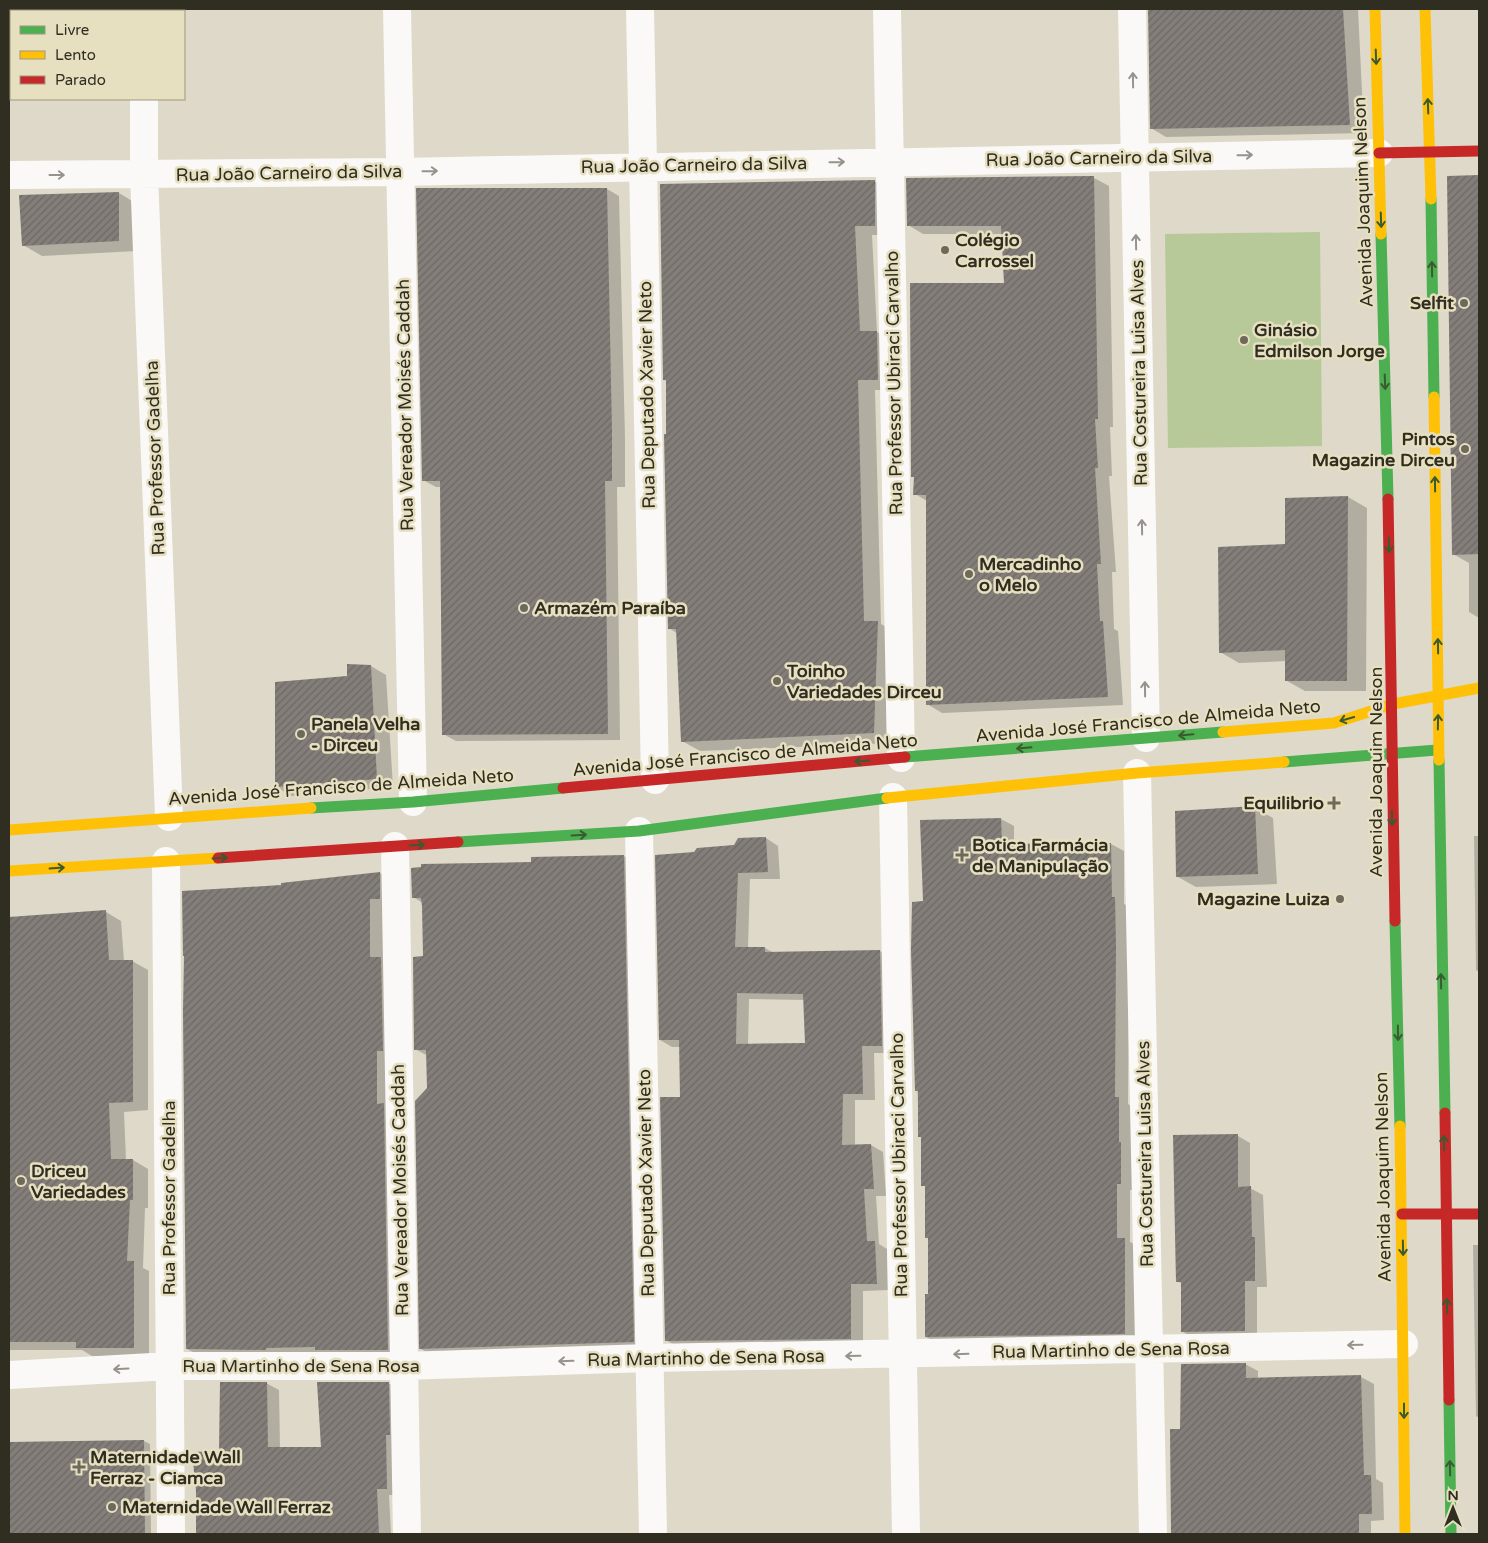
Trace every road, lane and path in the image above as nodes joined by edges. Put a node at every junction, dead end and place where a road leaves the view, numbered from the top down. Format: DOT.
graph roads {
  1 [pos="397,9"];
  2 [pos="640,9"];
  3 [pos="886,9"];
  4 [pos="1132,9"];
  5 [pos="1375,9"];
  6 [pos="1425,9"];
  7 [pos="144,100"];
  8 [pos="1430,151"];
  9 [pos="1479,151"];
  10 [pos="1379,153"];
  11 [pos="1135,157"];
  12 [pos="889,161"];
  13 [pos="643,166"];
  14 [pos="400,172"];
  15 [pos="144,174"];
  16 [pos="9,175"];
  17 [pos="1479,688"];
  18 [pos="1438,695"];
  19 [pos="1394,704"];
  20 [pos="1146,738"];
  21 [pos="1438,750"];
  22 [pos="1391,752"];
  23 [pos="901,758"];
  24 [pos="1137,773"];
  25 [pos="655,780"];
  26 [pos="893,797"];
  27 [pos="413,802"];
  28 [pos="168,817"];
  29 [pos="9,830"];
  30 [pos="639,831"];
  31 [pos="395,846"];
  32 [pos="166,861"];
  33 [pos="9,871"];
  34 [pos="1402,1214"];
  35 [pos="1445,1214"];
  36 [pos="1479,1214"];
  37 [pos="1404,1344"];
  38 [pos="1150,1348"];
  39 [pos="902,1355"];
  40 [pos="649,1358"];
  41 [pos="170,1366"];
  42 [pos="403,1366"];
  43 [pos="9,1375"];
  44 [pos="172,1534"];
  45 [pos="407,1534"];
  46 [pos="653,1534"];
  47 [pos="906,1534"];
  48 [pos="1153,1534"];
  49 [pos="1405,1534"];
  50 [pos="1451,1534"];
  1 -- 14 [label="street, Rua Vereador Moisés Caddah"];
  2 -- 13 [label="street, Rua Deputado Xavier Neto"];
  3 -- 12 [label="street, Rua Professor Ubiraci Carvalho"];
  11 -- 4 [label="street, Rua Costureira Luisa Alves, one-way"];
  5 -- 10 [label="main road, Avenida Joaquim Nelson, one-way"];
  8 -- 6 [label="main road, one-way"];
  7 -- 15 [label="street, Rua Professor Gadelha"];
  8 -- 9 [label="main road"];
  8 -- 10 [label="main road"];
  18 -- 8 [label="main road, one-way"];
  11 -- 10 [label="street, Rua João Carneiro da Silva, one-way"];
  10 -- 19 [label="main road, Avenida Joaquim Nelson, one-way"];
  11 -- 12 [label="street, Rua João Carneiro da Silva"];
  20 -- 11 [label="street, Rua Costureira Luisa Alves, one-way"];
  13 -- 12 [label="street, Rua João Carneiro da Silva, one-way"];
  12 -- 23 [label="street, Rua Professor Ubiraci Carvalho"];
  14 -- 13 [label="street, Rua João Carneiro da Silva, one-way"];
  13 -- 25 [label="street, Rua Deputado Xavier Neto"];
  14 -- 15 [label="street, Rua João Carneiro da Silva"];
  14 -- 27 [label="street, Rua Vereador Moisés Caddah"];
  16 -- 15 [label="street, Rua João Carneiro da Silva, one-way"];
  15 -- 28 [label="street, Rua Professor Gadelha"];
  17 -- 18 [label="main road, Avenida José Francisco de Almeida Neto"];
  18 -- 19 [label="main road, Avenida José Francisco de Almeida Neto"];
  21 -- 18 [label="main road, one-way"];
  19 -- 20 [label="main road, Avenida José Francisco de Almeida Neto, one-way"];
  19 -- 22 [label="main road, Avenida Joaquim Nelson"];
  20 -- 23 [label="main road, Avenida José Francisco de Almeida Neto, one-way"];
  21 -- 22 [label="main road"];
  35 -- 21 [label="main road, one-way"];
  22 -- 24 [label="main road"];
  22 -- 34 [label="main road, Avenida Joaquim Nelson, one-way"];
  23 -- 25 [label="main road, Avenida José Francisco de Almeida Neto, one-way"];
  24 -- 26 [label="main road"];
  24 -- 38 [label="street, Rua Costureira Luisa Alves"];
  25 -- 27 [label="main road, Avenida José Francisco de Almeida Neto"];
  26 -- 30 [label="main road"];
  26 -- 39 [label="street, Rua Professor Ubiraci Carvalho"];
  27 -- 28 [label="main road, Avenida José Francisco de Almeida Neto"];
  28 -- 29 [label="main road, Avenida José Francisco de Almeida Neto"];
  31 -- 30 [label="main road, one-way"];
  30 -- 40 [label="street, Rua Deputado Xavier Neto"];
  32 -- 31 [label="main road, one-way"];
  31 -- 42 [label="street, Rua Vereador Moisés Caddah"];
  33 -- 32 [label="main road, one-way"];
  32 -- 41 [label="street, Rua Professor Gadelha"];
  34 -- 35 [label="main road"];
  34 -- 37 [label="main road, Avenida Joaquim Nelson, one-way"];
  35 -- 36 [label="main road"];
  50 -- 35 [label="main road, one-way"];
  37 -- 38 [label="street, Rua Martinho de Sena Rosa, one-way"];
  37 -- 49 [label="main road, Avenida Joaquim Nelson, one-way"];
  38 -- 39 [label="street, Rua Martinho de Sena Rosa, one-way"];
  38 -- 48 [label="street, Rua Costureira Luisa Alves"];
  39 -- 40 [label="street, Rua Martinho de Sena Rosa, one-way"];
  39 -- 47 [label="street, Rua Professor Ubiraci Carvalho"];
  40 -- 42 [label="street, Rua Martinho de Sena Rosa, one-way"];
  40 -- 46 [label="street, Rua Deputado Xavier Neto"];
  41 -- 42 [label="street, Rua Martinho de Sena Rosa"];
  41 -- 43 [label="street, Rua Martinho de Sena Rosa, one-way"];
  41 -- 44 [label="street, Rua Professor Gadelha"];
  42 -- 45 [label="street, Rua Vereador Moisés Caddah"];
}
